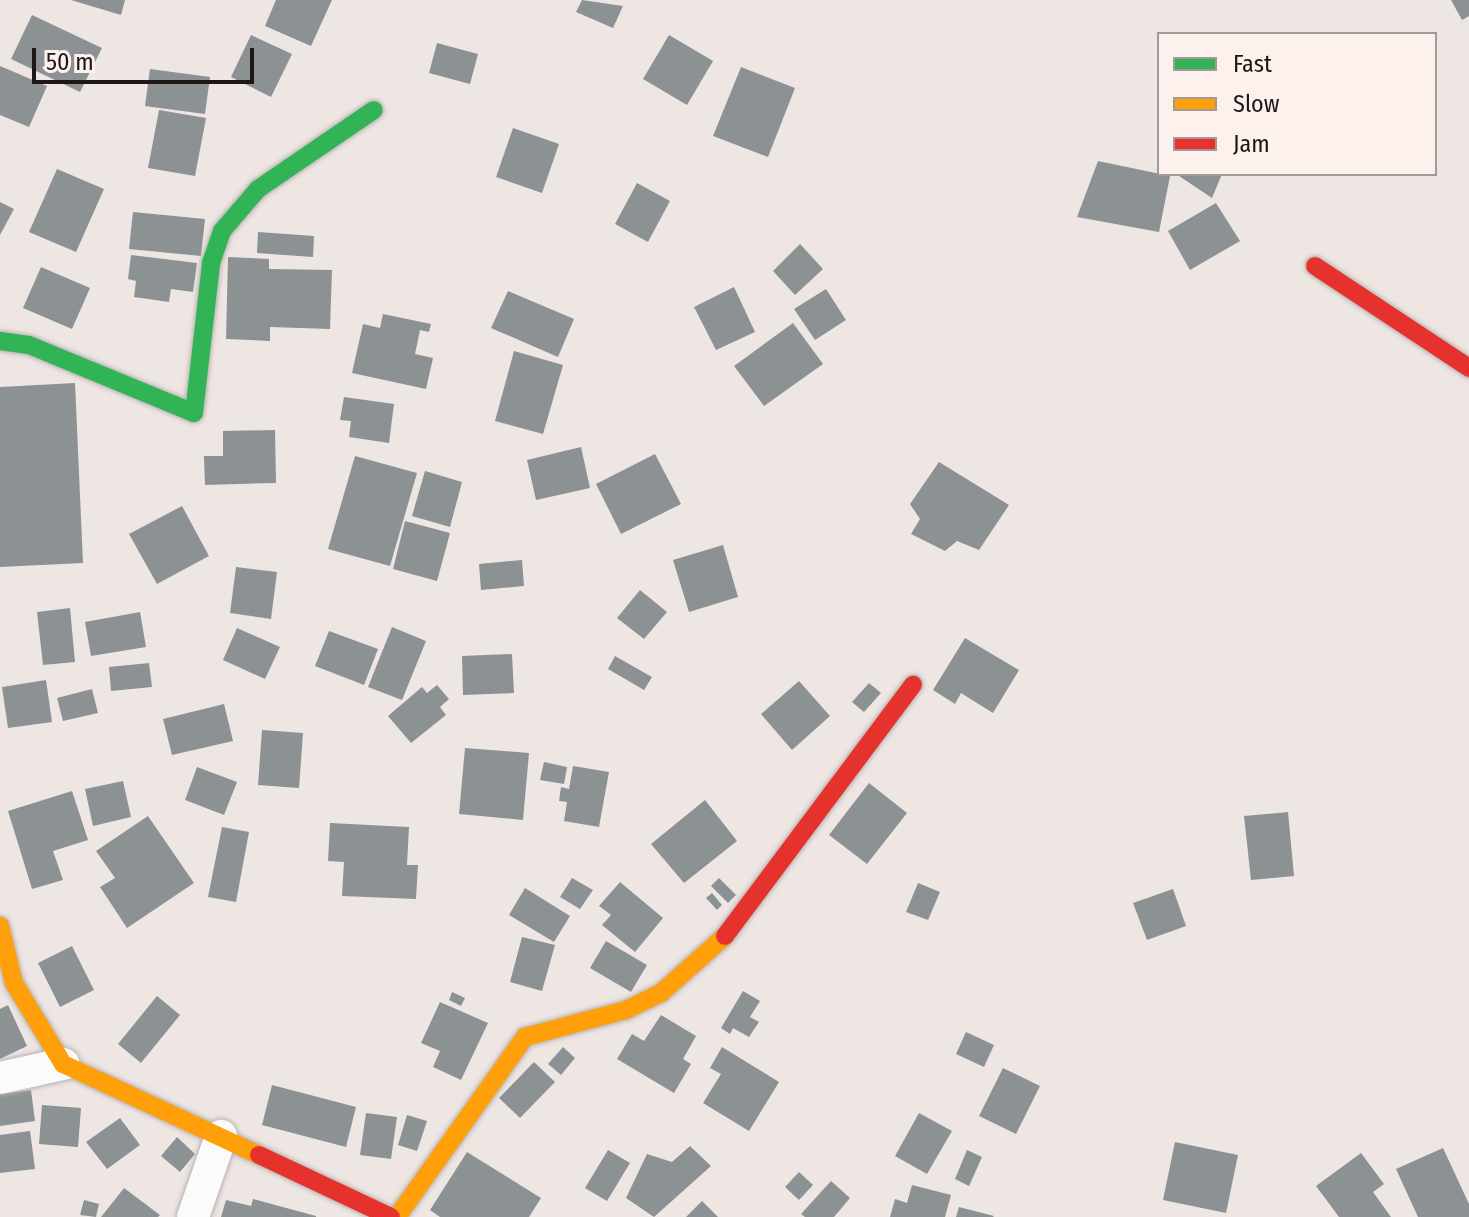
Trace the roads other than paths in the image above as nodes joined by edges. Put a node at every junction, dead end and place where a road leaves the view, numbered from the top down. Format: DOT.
graph roads {
  1 [pos="374,110"];
  2 [pos="1315,266"];
  3 [pos="0,341"];
  4 [pos="1469,368"];
  5 [pos="913,685"];
  6 [pos="0,926"];
  7 [pos="63,1064"];
  8 [pos="0,1078"];
  9 [pos="221,1136"];
  10 [pos="193,1217"];
  11 [pos="394,1217"];
  1 -- 3 [label="street"];
  2 -- 4 [label="street"];
  5 -- 11 [label="street"];
  6 -- 7 [label="street"];
  7 -- 8 [label="street"];
  7 -- 9 [label="street"];
  9 -- 10 [label="street"];
  9 -- 11 [label="street"];
}
